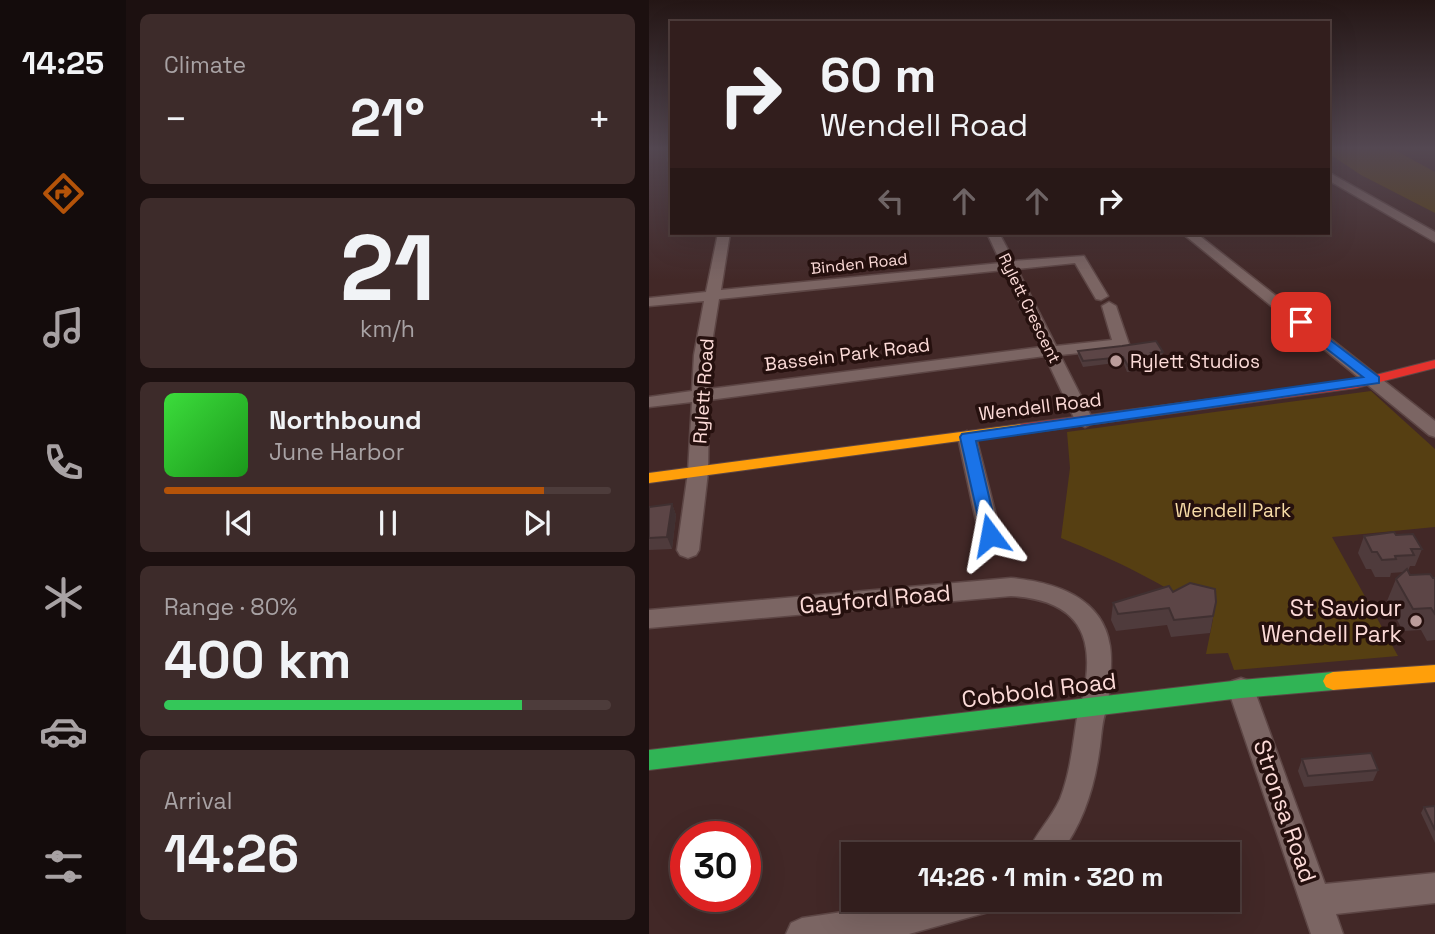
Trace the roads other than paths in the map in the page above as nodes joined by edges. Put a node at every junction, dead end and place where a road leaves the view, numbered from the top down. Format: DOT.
graph roads {
  1 [pos="1358,193"];
  2 [pos="724,235"];
  3 [pos="994,235"];
  4 [pos="1191,235"];
  5 [pos="1435,238"];
  6 [pos="1009,266"];
  7 [pos="713,296"];
  8 [pos="649,302"];
  9 [pos="1050,351"];
  10 [pos="1435,364"];
  11 [pos="1375,380"];
  12 [pos="701,394"];
  13 [pos="649,402"];
  14 [pos="1085,422"];
  15 [pos="1435,431"];
  16 [pos="967,437"];
  17 [pos="698,472"];
  18 [pos="649,478"];
  19 [pos="990,535"];
  20 [pos="689,550"];
  21 [pos="649,620"];
  22 [pos="1435,673"];
  23 [pos="1241,689"];
  24 [pos="1093,706"];
  25 [pos="649,760"];
  26 [pos="1051,842"];
  27 [pos="1435,888"];
  28 [pos="1316,900"];
  29 [pos="936,912"];
  30 [pos="802,934"];
  31 [pos="1327,934"];
  1 -- 5 [label="street"];
  2 -- 7 [label="street, Rylett Road"];
  3 -- 6 [label="street, Rylett Crescent"];
  4 -- 11 [label="street"];
  6 -- 7 [label="street, Binden Road"];
  6 -- 9 [label="street, Rylett Crescent"];
  6 -- 9 [label="street, Binden Road"];
  7 -- 8 [label="street"];
  7 -- 12 [label="street, Rylett Road"];
  9 -- 12 [label="street, Bassein Park Road"];
  9 -- 14 [label="street, Rylett Crescent"];
  10 -- 11 [label="street, Wendell Road"];
  11 -- 14 [label="street, Wendell Road"];
  11 -- 15 [label="street"];
  12 -- 13 [label="street, Bassein Park Road"];
  12 -- 17 [label="street, Rylett Road"];
  14 -- 16 [label="street, Wendell Road"];
  16 -- 17 [label="street, Wendell Road"];
  16 -- 19 [label="street"];
  17 -- 18 [label="street, Wendell Road"];
  17 -- 20 [label="street, Rylett Road"];
  21 -- 24 [label="street, Gayford Road"];
  22 -- 23 [label="street, Cobbold Road"];
  23 -- 24 [label="street, Cobbold Road"];
  23 -- 28 [label="street, Stronsa Road"];
  24 -- 25 [label="street, Cobbold Road"];
  24 -- 26 [label="street, Gayford Road"];
  27 -- 28 [label="street"];
  28 -- 31 [label="street, Stronsa Road"];
  29 -- 30 [label="street"];
}
